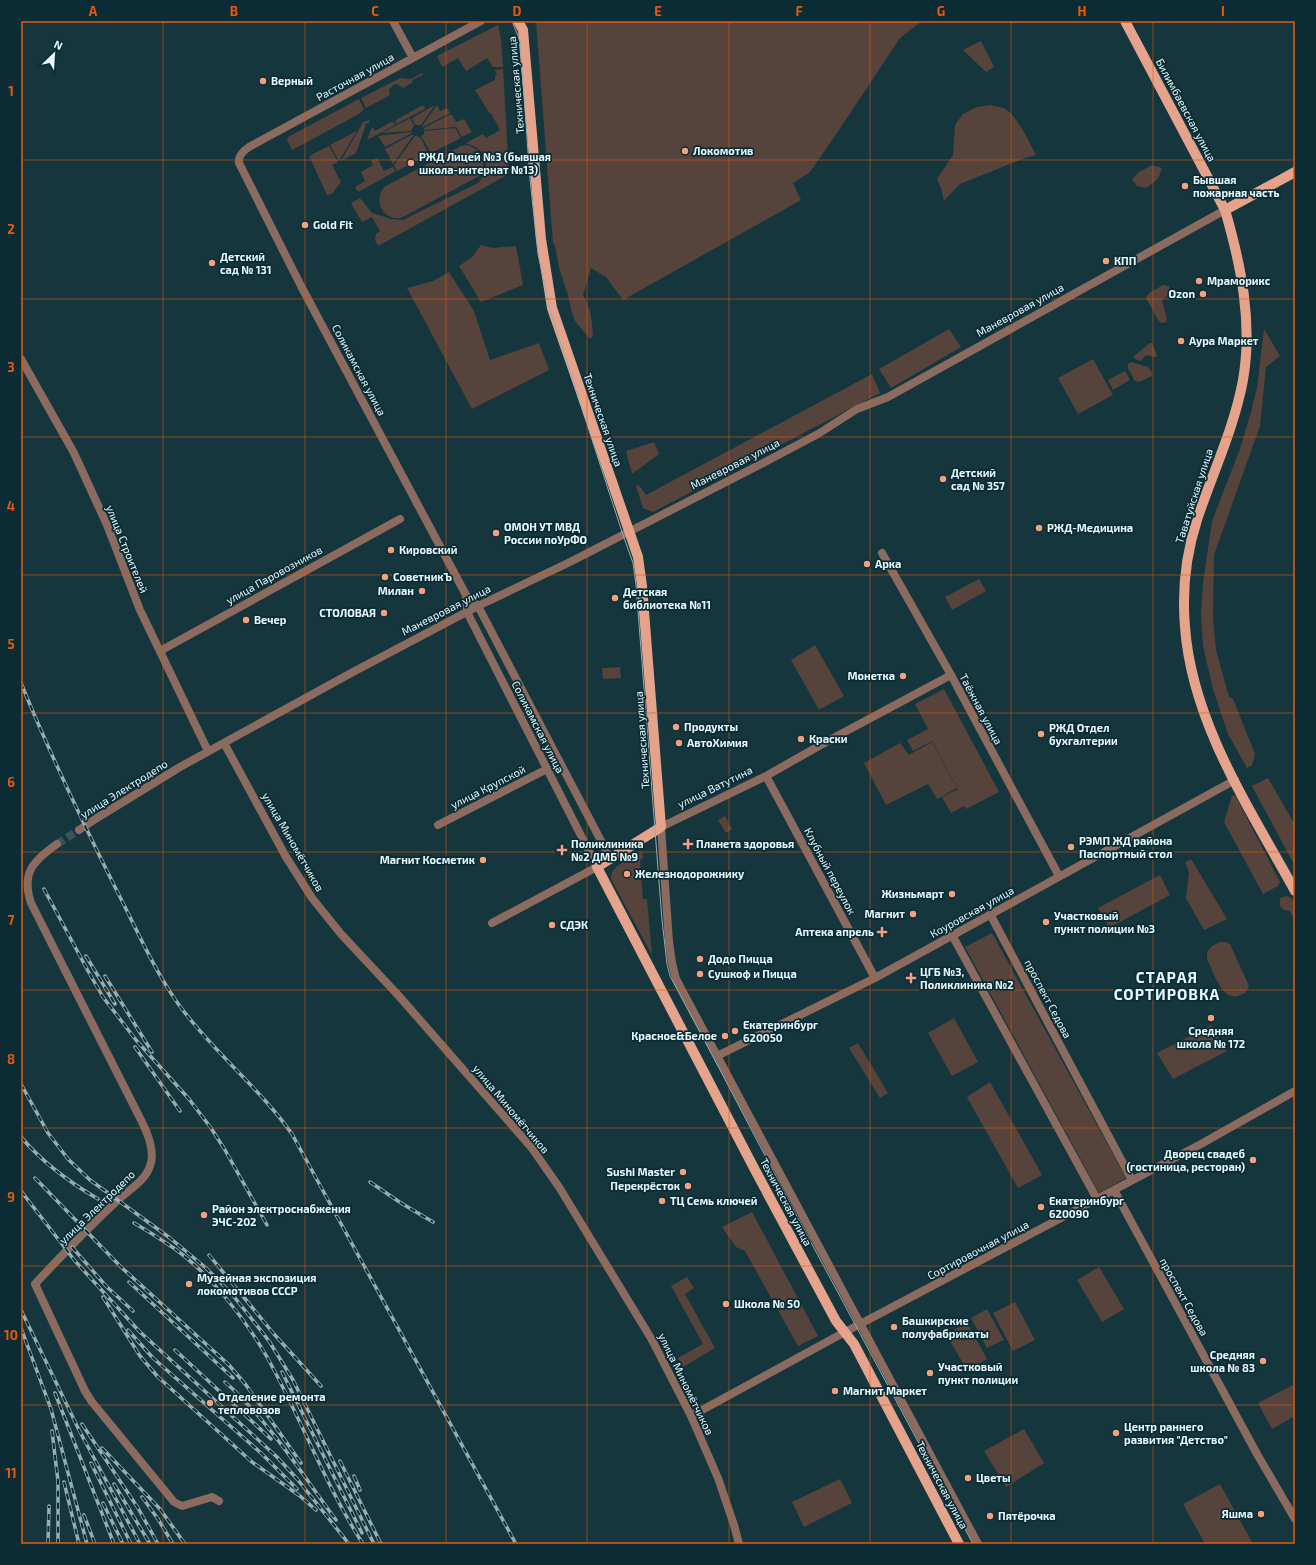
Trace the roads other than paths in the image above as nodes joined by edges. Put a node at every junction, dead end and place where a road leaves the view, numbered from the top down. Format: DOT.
graph roads {
  1 [pos="393,21"];
  2 [pos="481,21"];
  3 [pos="518,21"];
  4 [pos="1125,21"];
  5 [pos="413,58"];
  6 [pos="241,155"];
  7 [pos="1295,172"];
  8 [pos="1225,210"];
  9 [pos="21,359"];
  10 [pos="400,518"];
  11 [pos="628,532"];
  12 [pos="882,553"];
  13 [pos="466,595"];
  14 [pos="478,606"];
  15 [pos="467,612"];
  16 [pos="160,651"];
  17 [pos="951,675"];
  18 [pos="224,743"];
  19 [pos="208,751"];
  20 [pos="180,767"];
  21 [pos="547,769"];
  22 [pos="766,776"];
  23 [pos="1235,780"];
  24 [pos="438,825"];
  25 [pos="661,827"];
  26 [pos="79,830"];
  27 [pos="57,844"];
  28 [pos="610,858"];
  29 [pos="596,867"];
  30 [pos="1059,876"];
  31 [pos="1295,891"];
  32 [pos="990,914"];
  33 [pos="492,923"];
  34 [pos="952,935"];
  35 [pos="875,978"];
  36 [pos="717,1056"];
  37 [pos="1295,1091"];
  38 [pos="1132,1180"];
  39 [pos="1114,1190"];
  40 [pos="1097,1199"];
  41 [pos="860,1324"];
  42 [pos="845,1332"];
  43 [pos="691,1416"];
  44 [pos="219,1501"];
  45 [pos="1295,1519"];
  46 [pos="739,1544"];
  47 [pos="959,1544"];
  48 [pos="978,1544"];
  1 -- 5 [label="street"];
  2 -- 5 [label="street, Расточная улица"];
  3 -- 11 [label="main road, Техническая улица"];
  4 -- 8 [label="main road, Билимбаевская улица"];
  5 -- 6 [label="street, Расточная улица"];
  6 -- 13 [label="street, Соликамская улица"];
  7 -- 8 [label="main road, Маневровая улица"];
  8 -- 11 [label="street, Маневровая улица"];
  8 -- 23 [label="main road, Таватуйская улица"];
  9 -- 16 [label="street, улица Строителей"];
  10 -- 16 [label="street, улица Паровозников"];
  11 -- 14 [label="street, Маневровая улица"];
  11 -- 25 [label="main road, Техническая улица"];
  12 -- 17 [label="street, Таёжная улица"];
  13 -- 14 [label="street, Соликамская улица"];
  13 -- 15 [label="street, Соликамская улица"];
  14 -- 15 [label="street, Маневровая улица"];
  14 -- 28 [label="street, Соликамская улица"];
  15 -- 18 [label="street, Маневровая улица"];
  15 -- 21 [label="street, Соликамская улица"];
  16 -- 19 [label="street, улица Строителей"];
  17 -- 22 [label="street, улица Ватутина"];
  17 -- 30 [label="street, Таёжная улица"];
  18 -- 19 [label="street, Маневровая улица"];
  18 -- 43 [label="street, улица Миномётчиков"];
  19 -- 20 [label="street, Маневровая улица"];
  20 -- 26 [label="street, улица Электродепо"];
  21 -- 24 [label="street, улица Крупской"];
  21 -- 29 [label="street, Соликамская улица"];
  22 -- 25 [label="street, улица Ватутина"];
  22 -- 35 [label="street, Клубный переулок"];
  23 -- 30 [label="street, Коуровская улица"];
  23 -- 31 [label="main road, Таватуйская улица"];
  25 -- 28 [label="main road, улица Ватутина"];
  25 -- 36 [label="street"];
  27 -- 44 [label="street, улица Электродепо"];
  28 -- 29 [label="main road, улица Ватутина"];
  29 -- 33 [label="street, улица Ватутина"];
  29 -- 42 [label="main road, Техническая улица"];
  30 -- 32 [label="street, Коуровская улица"];
  32 -- 34 [label="street, Коуровская улица"];
  32 -- 38 [label="street, проспект Седова"];
  34 -- 35 [label="street, Коуровская улица"];
  34 -- 40 [label="street"];
  35 -- 36 [label="street, Коуровская улица"];
  36 -- 41 [label="street"];
  37 -- 38 [label="street, Сортировочная улица"];
  38 -- 39 [label="street, Сортировочная улица"];
  39 -- 40 [label="street, Сортировочная улица"];
  39 -- 45 [label="street, проспект Седова"];
  40 -- 41 [label="street, Сортировочная улица"];
  41 -- 42 [label="street, Сортировочная улица"];
  41 -- 48 [label="street"];
  42 -- 43 [label="street, Сортировочная улица"];
  42 -- 47 [label="main road, Техническая улица"];
  43 -- 46 [label="street, улица Миномётчиков"];
}
